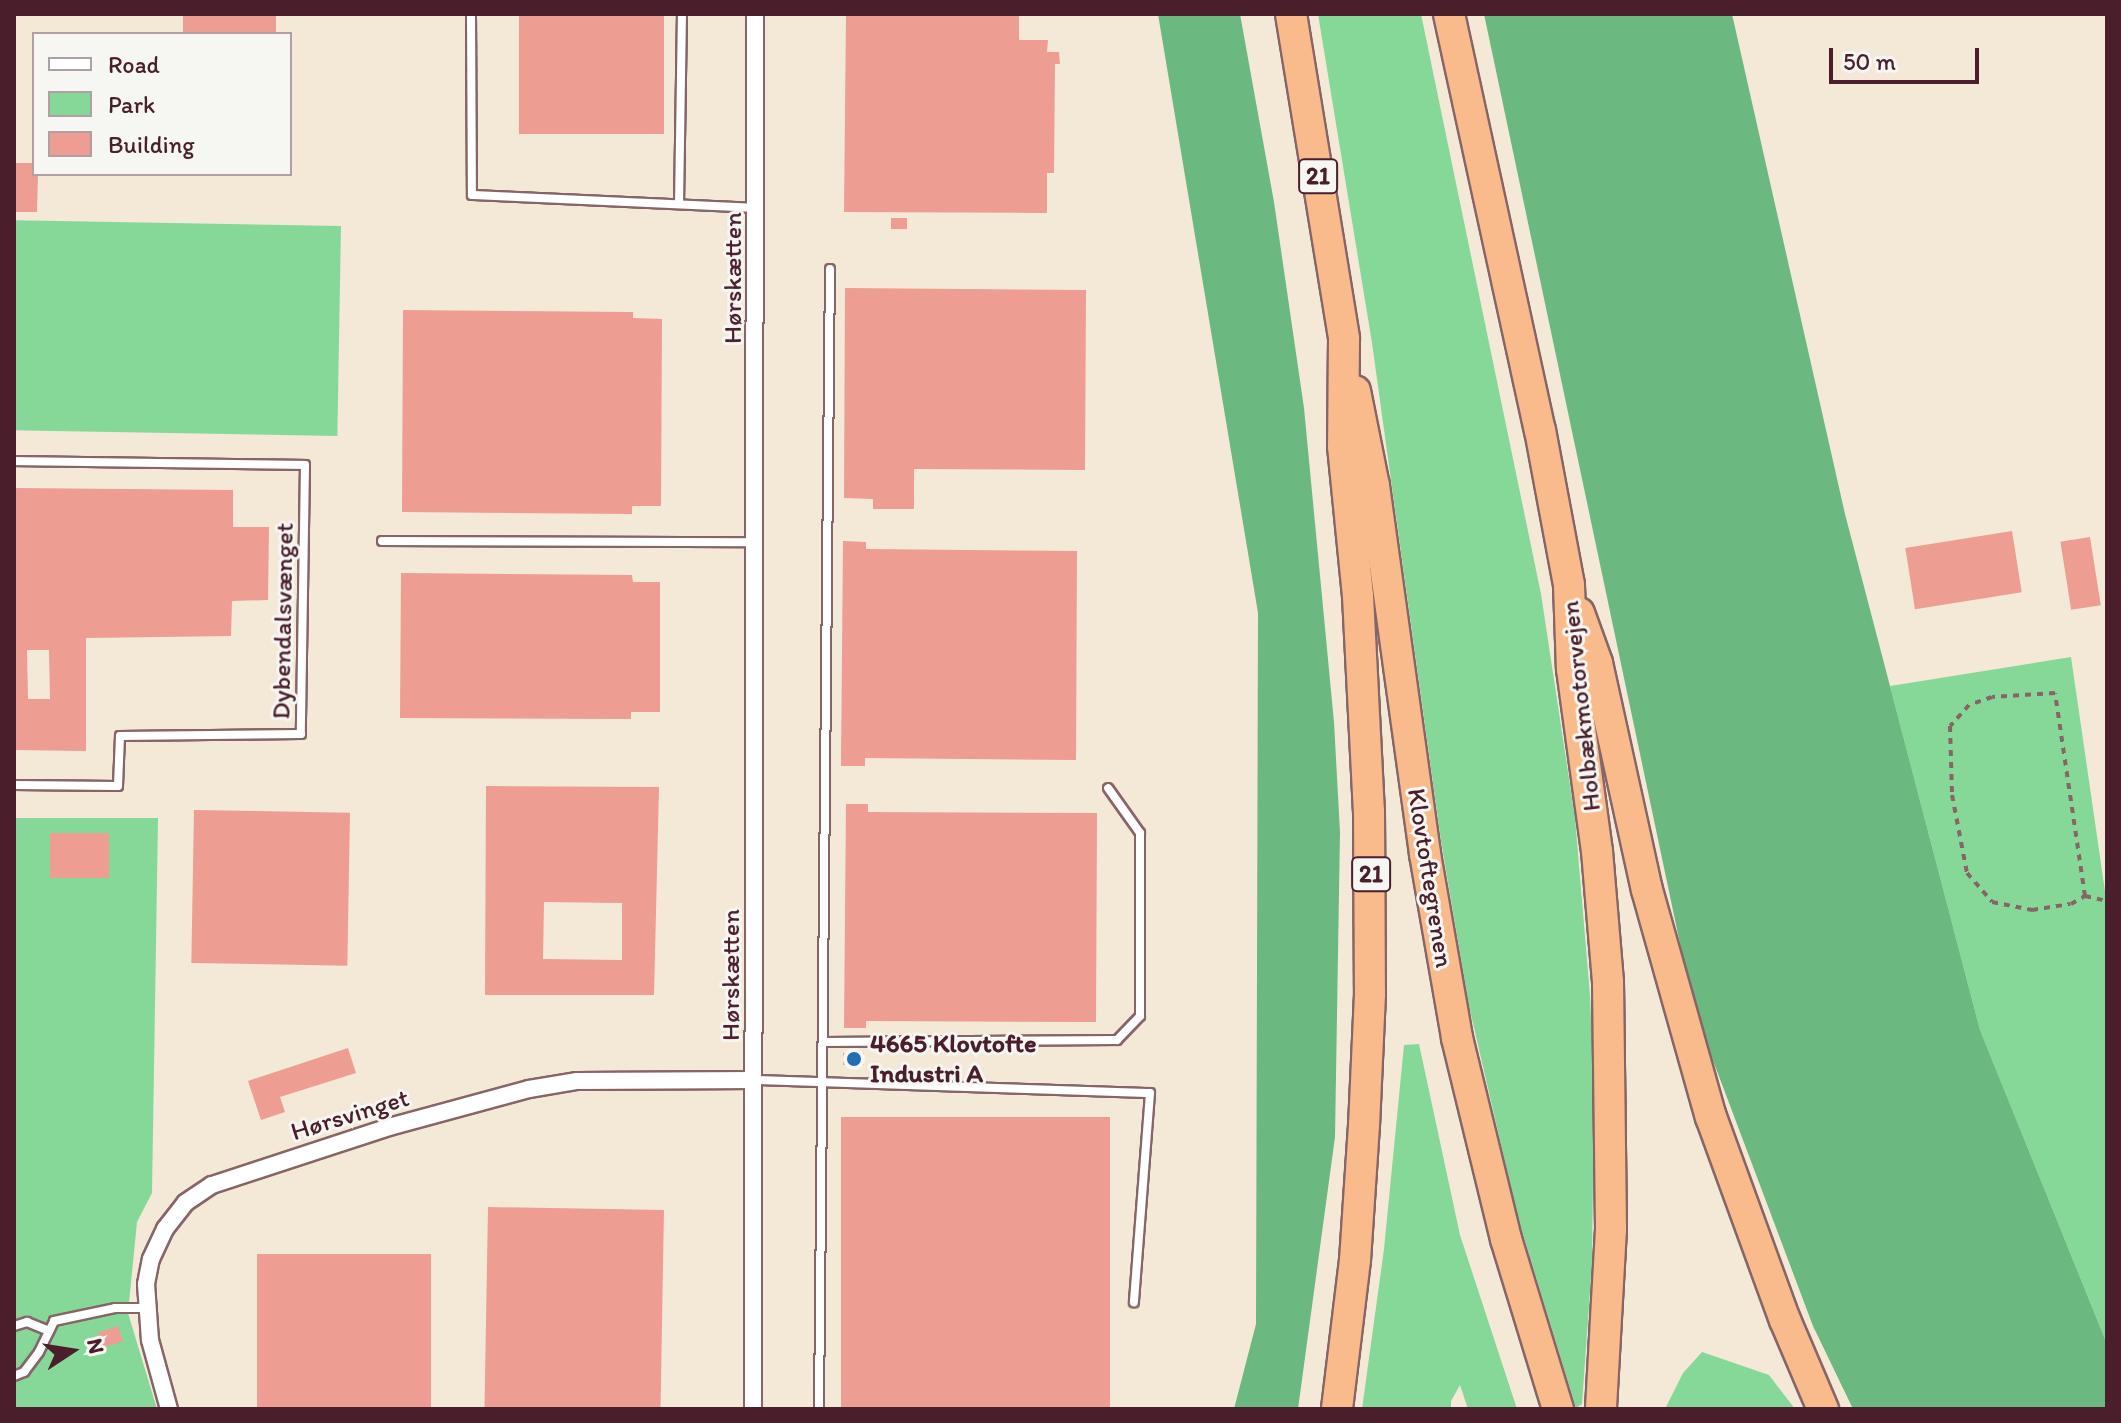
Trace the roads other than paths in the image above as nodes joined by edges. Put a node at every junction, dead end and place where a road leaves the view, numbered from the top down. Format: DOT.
graph roads {
  1 [pos="471,14"];
  2 [pos="682,14"];
  3 [pos="755,14"];
  4 [pos="1291,14"];
  5 [pos="1449,14"];
  6 [pos="679,204"];
  7 [pos="757,208"];
  8 [pos="830,269"];
  9 [pos="1344,339"];
  10 [pos="14,461"];
  11 [pos="382,541"];
  12 [pos="756,542"];
  13 [pos="1569,585"];
  14 [pos="14,785"];
  15 [pos="1108,788"];
  16 [pos="824,1042"];
  17 [pos="754,1080"];
  18 [pos="823,1083"];
  19 [pos="1134,1302"];
  20 [pos="145,1308"];
  21 [pos="14,1326"];
  22 [pos="49,1331"];
  23 [pos="14,1376"];
  24 [pos="169,1409"];
  25 [pos="753,1409"];
  26 [pos="819,1409"];
  27 [pos="1337,1409"];
  28 [pos="1558,1409"];
  29 [pos="1601,1409"];
  30 [pos="1823,1409"];
  1 -- 6 [label="lane"];
  2 -- 6 [label="lane"];
  3 -- 7 [label="street, Hørskætten"];
  4 -- 9 [label="highway, 21"];
  5 -- 13 [label="highway, Holbækmotorvejen"];
  6 -- 7 [label="lane"];
  7 -- 12 [label="street, Hørskætten"];
  8 -- 16 [label="lane"];
  9 -- 27 [label="highway, 21"];
  9 -- 28 [label="highway, Klovtoftegrenen"];
  10 -- 14 [label="lane, Dybendalsvænget"];
  11 -- 12 [label="lane"];
  12 -- 17 [label="street, Hørskætten"];
  13 -- 29 [label="highway, Holbækmotorvejen"];
  13 -- 30 [label="highway"];
  15 -- 16 [label="lane"];
  16 -- 18 [label="lane"];
  17 -- 18 [label="lane"];
  17 -- 20 [label="street, Hørsvinget"];
  17 -- 25 [label="street, Hørskætten"];
  18 -- 19 [label="lane"];
  18 -- 26 [label="lane"];
  20 -- 22 [label="lane"];
  20 -- 24 [label="street, Hørsvinget"];
  21 -- 22 [label="lane"];
  22 -- 23 [label="lane"];
}
